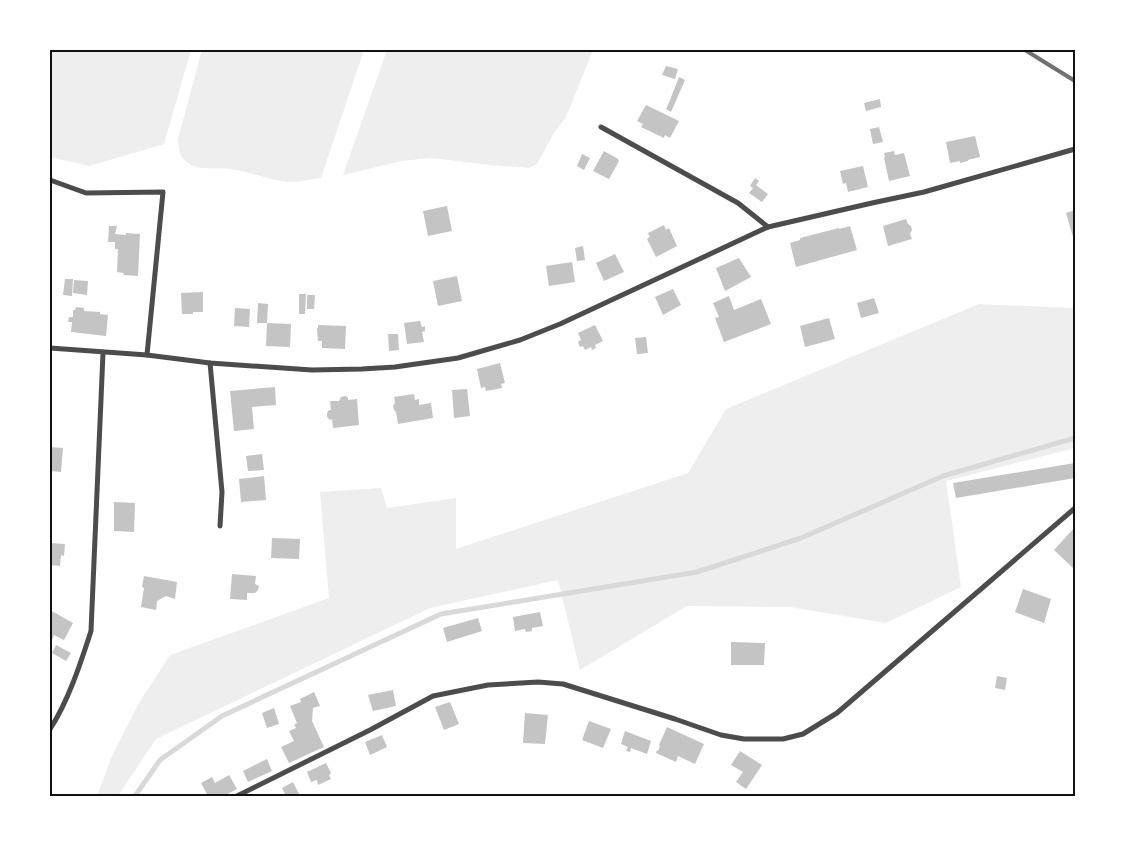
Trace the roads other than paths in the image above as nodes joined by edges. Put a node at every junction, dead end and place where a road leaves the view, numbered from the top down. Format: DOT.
graph roads {
  1 [pos="601,126"];
  2 [pos="1075,149"];
  3 [pos="50,180"];
  4 [pos="768,227"];
  5 [pos="50,348"];
  6 [pos="104,353"];
  7 [pos="147,356"];
  8 [pos="210,363"];
  9 [pos="1075,508"];
  10 [pos="220,526"];
  11 [pos="50,729"];
  12 [pos="237,796"];
  1 -- 4 [label="street"];
  2 -- 4 [label="street"];
  3 -- 7 [label="street"];
  4 -- 8 [label="street"];
  5 -- 6 [label="street"];
  6 -- 7 [label="street"];
  6 -- 11 [label="street"];
  7 -- 8 [label="street"];
  8 -- 10 [label="street"];
  9 -- 12 [label="street"];
}
